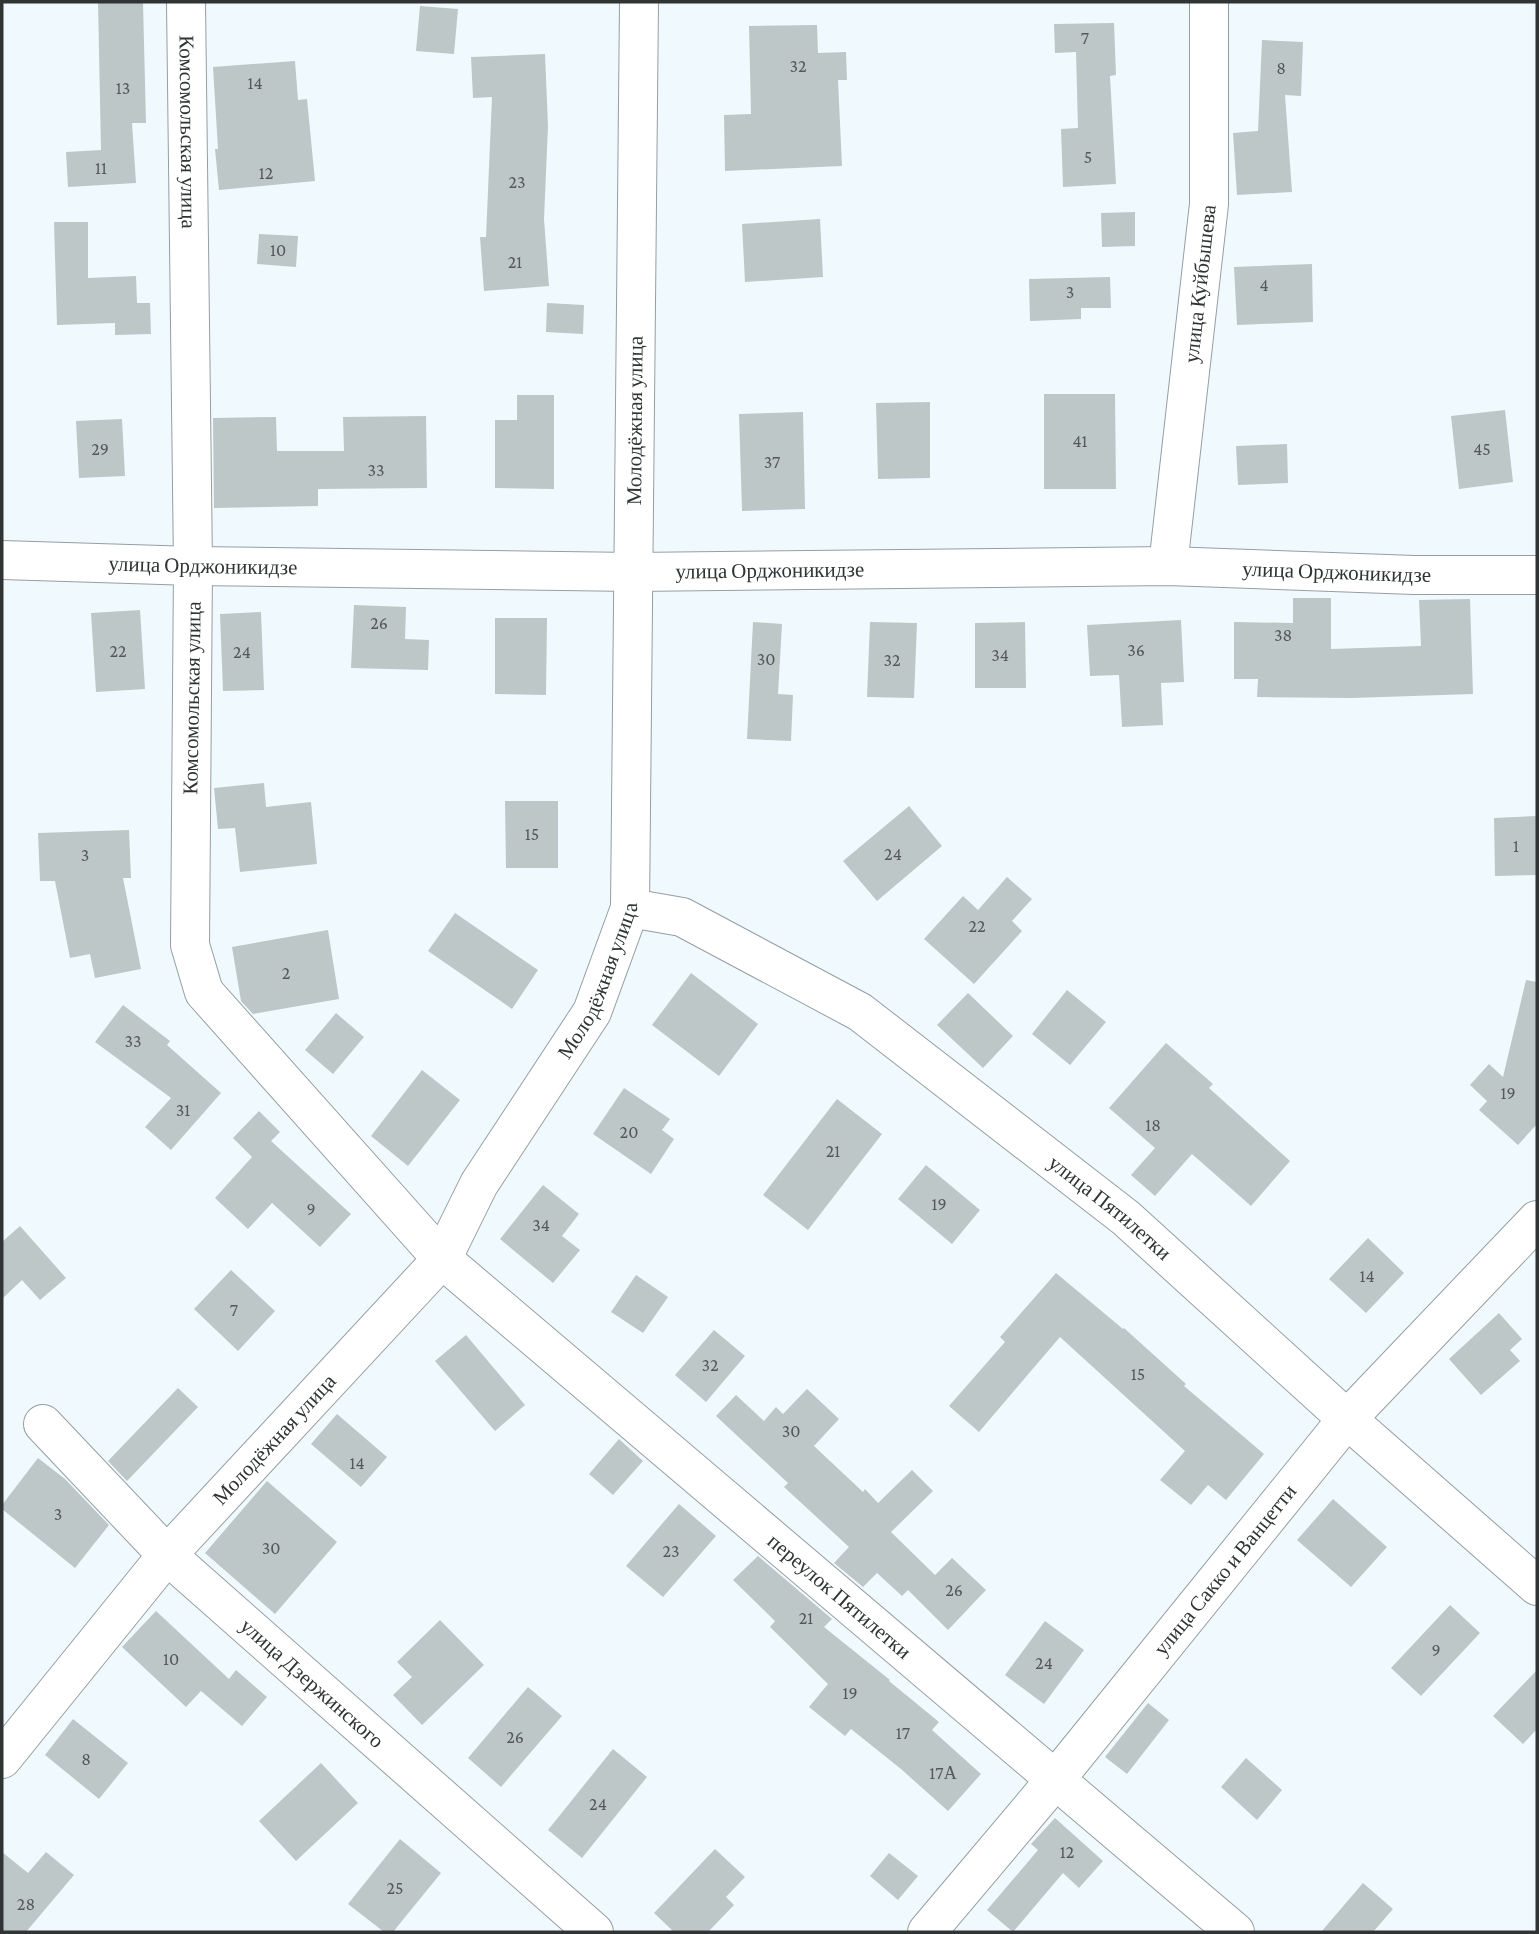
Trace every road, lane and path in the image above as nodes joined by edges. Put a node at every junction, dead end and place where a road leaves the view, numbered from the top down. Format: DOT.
graph roads {
  1 [pos="186,2"];
  2 [pos="639,2"];
  3 [pos="1209,2"];
  4 [pos="2,560"];
  5 [pos="193,566"];
  6 [pos="1168,566"];
  7 [pos="633,572"];
  8 [pos="1537,575"];
  9 [pos="630,908"];
  10 [pos="1537,1220"];
  11 [pos="442,1259"];
  12 [pos="1347,1419"];
  13 [pos="43,1424"];
  14 [pos="167,1555"];
  15 [pos="1537,1586"];
  16 [pos="2,1759"];
  17 [pos="1055,1780"];
  18 [pos="594,1932"];
  19 [pos="928,1932"];
  20 [pos="1235,1932"];
  1 -- 5 [label="street, Комсомольская улица"];
  2 -- 7 [label="street, Молодёжная улица"];
  3 -- 6 [label="street, улица Куйбышева"];
  4 -- 5 [label="street, улица Орджоникидзе"];
  5 -- 7 [label="street, улица Орджоникидзе"];
  5 -- 11 [label="street, Комсомольская улица"];
  6 -- 7 [label="street, улица Орджоникидзе"];
  6 -- 8 [label="street, улица Орджоникидзе"];
  7 -- 9 [label="street, Молодёжная улица"];
  9 -- 11 [label="street, Молодёжная улица"];
  9 -- 12 [label="street, улица Пятилетки"];
  10 -- 12 [label="street, улица Сакко и Ванцетти"];
  11 -- 14 [label="street, Молодёжная улица"];
  11 -- 17 [label="street, переулок Пятилетки"];
  12 -- 15 [label="street, улица Пятилетки"];
  12 -- 17 [label="street, улица Сакко и Ванцетти"];
  13 -- 14 [label="street, улица Дзержинского"];
  14 -- 16 [label="street, Молодёжная улица"];
  14 -- 18 [label="street, улица Дзержинского"];
  17 -- 19 [label="street, улица Сакко и Ванцетти"];
  17 -- 20 [label="street, переулок Пятилетки"];
}
